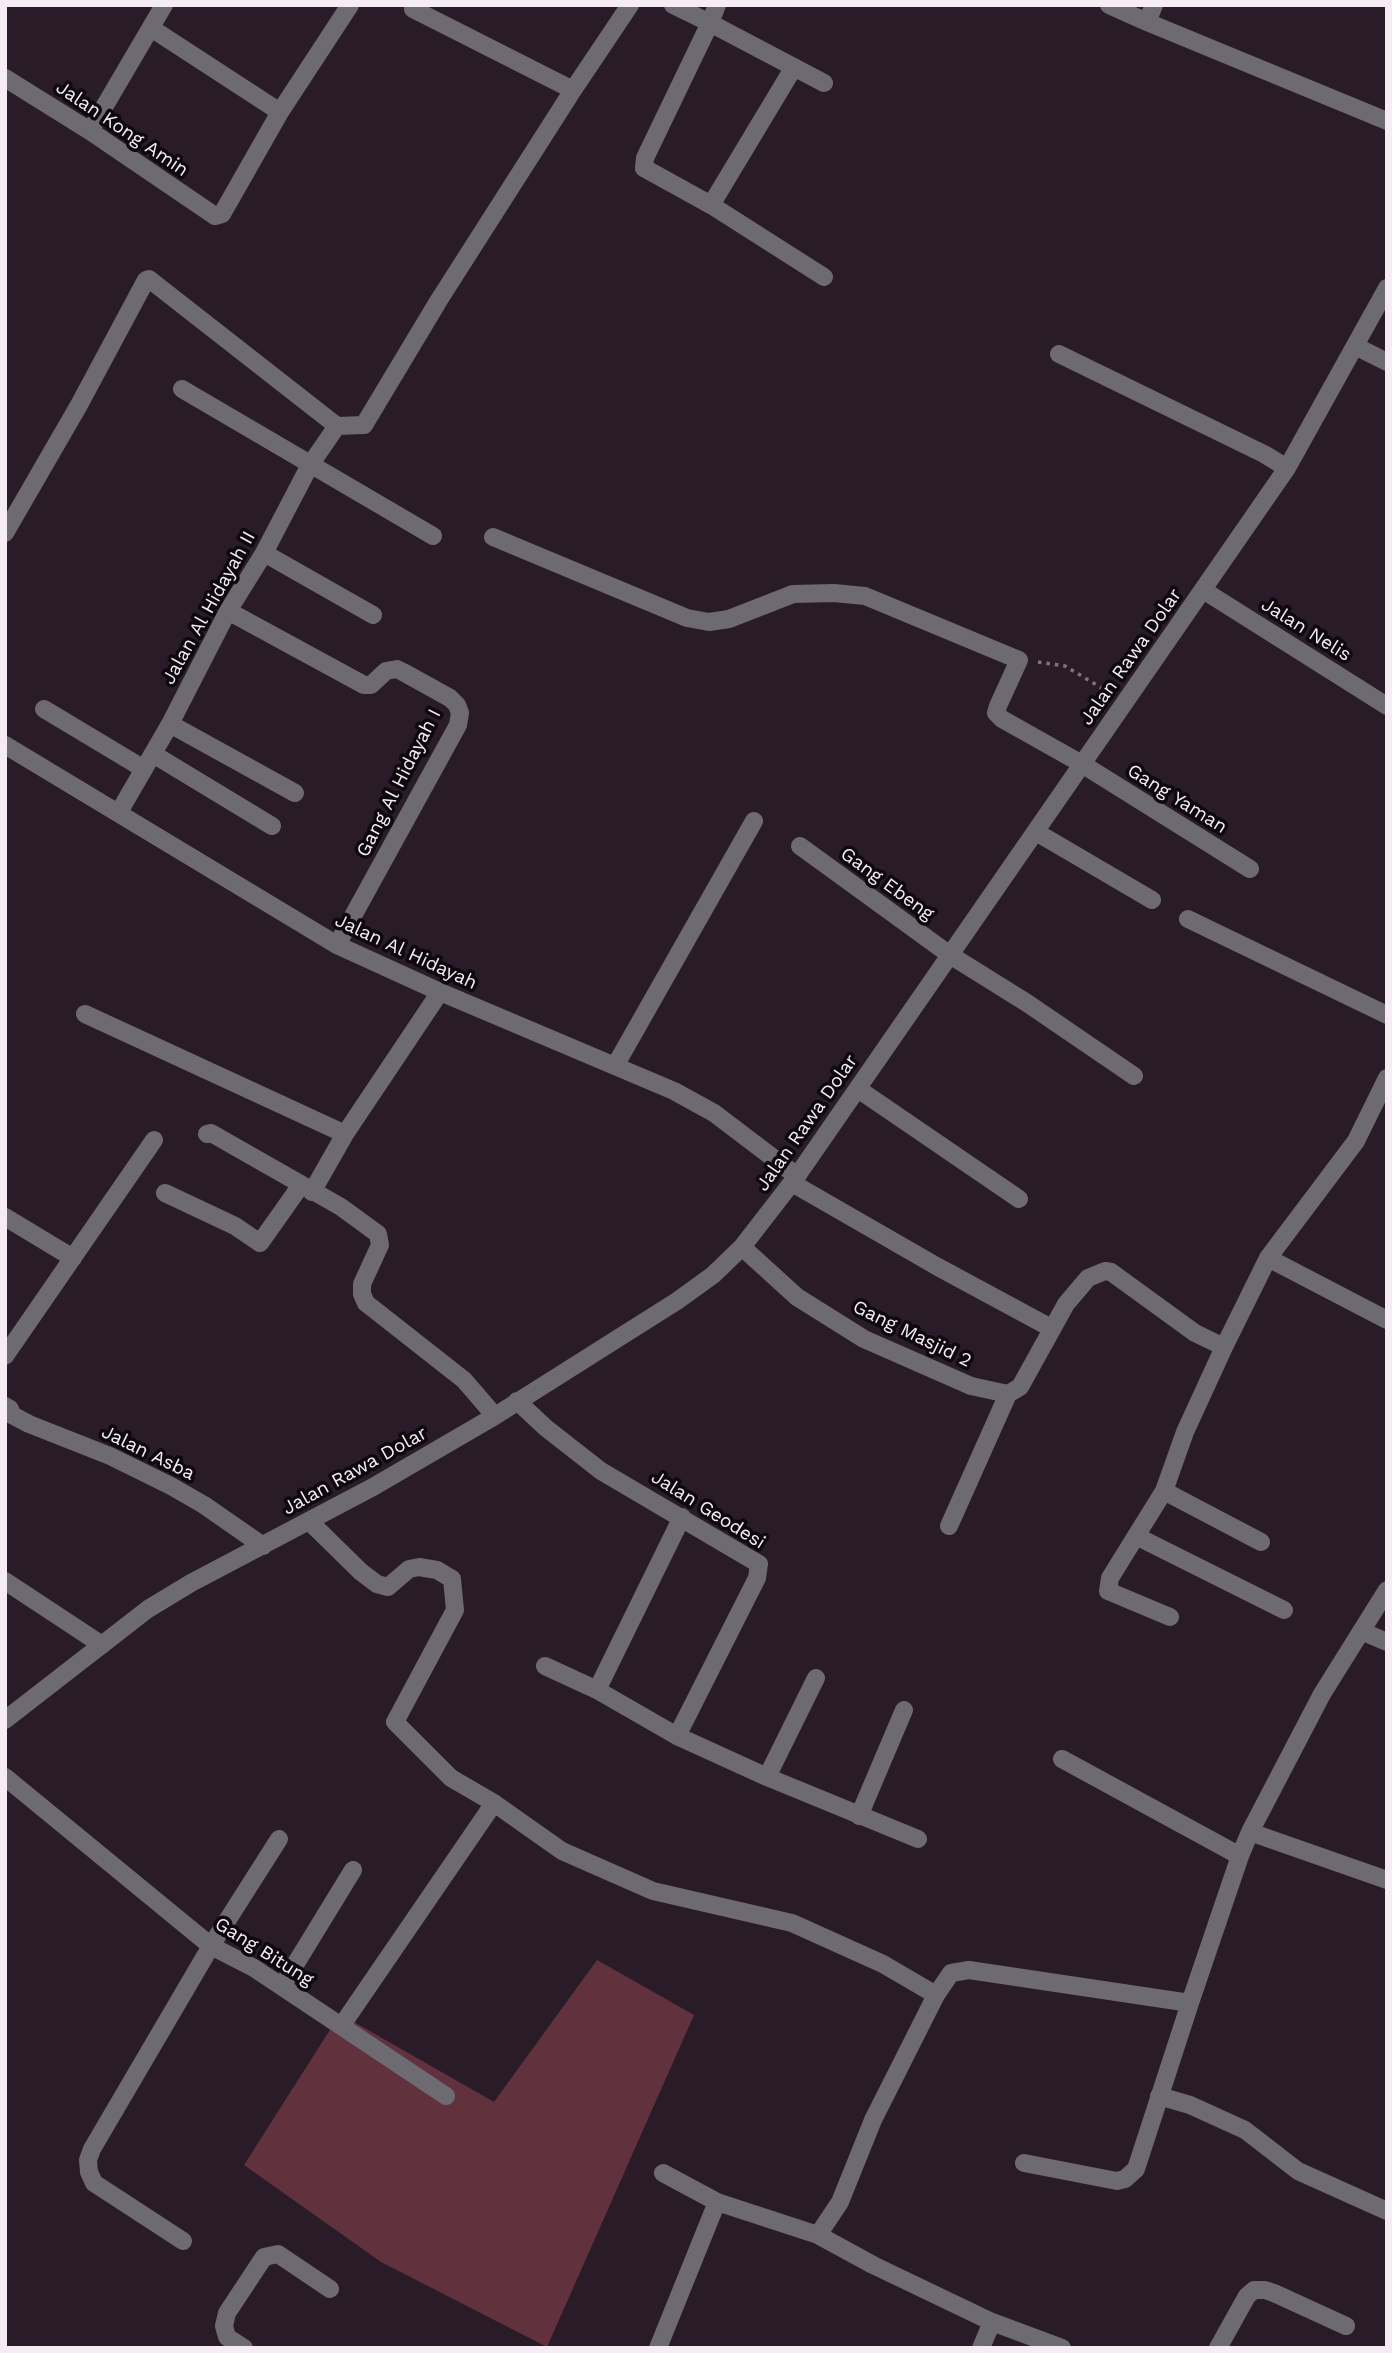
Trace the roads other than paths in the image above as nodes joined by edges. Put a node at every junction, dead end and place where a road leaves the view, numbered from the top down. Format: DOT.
graph roads {
  1 [pos="164,5"];
  2 [pos="350,5"];
  3 [pos="414,5"];
  4 [pos="630,5"];
  5 [pos="673,5"];
  6 [pos="717,5"];
  7 [pos="1109,5"];
  8 [pos="1150,14"];
  9 [pos="710,23"];
  10 [pos="151,28"];
  11 [pos="794,67"];
  12 [pos="5,78"];
  13 [pos="824,83"];
  14 [pos="573,90"];
  15 [pos="280,112"];
  16 [pos="1387,121"];
  17 [pos="90,131"];
  18 [pos="711,205"];
  19 [pos="824,277"];
  20 [pos="1387,288"];
  21 [pos="1355,346"];
  22 [pos="1059,354"];
  23 [pos="1387,362"];
  24 [pos="182,389"];
  25 [pos="337,426"];
  26 [pos="310,465"];
  27 [pos="1287,468"];
  28 [pos="5,533"];
  29 [pos="433,536"];
  30 [pos="493,537"];
  31 [pos="264,553"];
  32 [pos="1203,590"];
  33 [pos="228,611"];
  34 [pos="373,615"];
  35 [pos="1387,706"];
  36 [pos="44,709"];
  37 [pos="170,724"];
  38 [pos="5,745"];
  39 [pos="148,761"];
  40 [pos="1082,764"];
  41 [pos="295,793"];
  42 [pos="119,812"];
  43 [pos="754,821"];
  44 [pos="272,826"];
  45 [pos="1036,832"];
  46 [pos="800,846"];
  47 [pos="1250,869"];
  48 [pos="1152,900"];
  49 [pos="1188,919"];
  50 [pos="337,945"];
  51 [pos="950,955"];
  52 [pos="440,992"];
  53 [pos="85,1014"];
  54 [pos="1387,1015"];
  55 [pos="615,1066"];
  56 [pos="1133,1076"];
  57 [pos="1387,1078"];
  58 [pos="858,1089"];
  59 [pos="207,1134"];
  60 [pos="345,1134"];
  61 [pos="154,1140"];
  62 [pos="795,1179"];
  63 [pos="307,1188"];
  64 [pos="165,1194"];
  65 [pos="1019,1199"];
  66 [pos="5,1217"];
  67 [pos="742,1247"];
  68 [pos="73,1258"];
  69 [pos="1268,1258"];
  70 [pos="1387,1320"];
  71 [pos="1051,1328"];
  72 [pos="1224,1347"];
  73 [pos="5,1356"];
  74 [pos="1008,1394"];
  75 [pos="517,1401"];
  76 [pos="8,1408"];
  77 [pos="495,1416"];
  78 [pos="1164,1492"];
  79 [pos="682,1517"];
  80 [pos="310,1522"];
  81 [pos="949,1526"];
  82 [pos="1136,1536"];
  83 [pos="1261,1542"];
  84 [pos="263,1546"];
  85 [pos="5,1581"];
  86 [pos="1387,1590"];
  87 [pos="1284,1610"];
  88 [pos="1170,1617"];
  89 [pos="1361,1631"];
  90 [pos="1387,1642"];
  91 [pos="102,1645"];
  92 [pos="545,1666"];
  93 [pos="816,1678"];
  94 [pos="597,1690"];
  95 [pos="904,1710"];
  96 [pos="5,1720"];
  97 [pos="677,1736"];
  98 [pos="1062,1759"];
  99 [pos="5,1777"];
  100 [pos="767,1777"];
  101 [pos="494,1803"];
  102 [pos="859,1816"];
  103 [pos="1250,1832"];
  104 [pos="279,1839"];
  105 [pos="918,1839"];
  106 [pos="1240,1856"];
  107 [pos="353,1870"];
  108 [pos="1387,1880"];
  109 [pos="211,1946"];
  110 [pos="282,1986"];
  111 [pos="936,1995"];
  112 [pos="1190,2003"];
  113 [pos="342,2025"];
  114 [pos="446,2096"];
  115 [pos="1159,2096"];
  116 [pos="1024,2163"];
  117 [pos="663,2173"];
  118 [pos="717,2202"];
  119 [pos="1387,2211"];
  120 [pos="818,2235"];
  121 [pos="183,2241"];
  122 [pos="330,2289"];
  123 [pos="992,2322"];
  124 [pos="1346,2326"];
  125 [pos="244,2348"];
  126 [pos="658,2348"];
  127 [pos="981,2348"];
  128 [pos="1062,2348"];
  129 [pos="1218,2348"];
  1 -- 10 [label="street"];
  2 -- 15 [label="street"];
  3 -- 14 [label="street"];
  4 -- 14 [label="street"];
  5 -- 9 [label="street"];
  6 -- 9 [label="street"];
  7 -- 8 [label="street"];
  8 -- 16 [label="street"];
  9 -- 11 [label="street"];
  9 -- 18 [label="street"];
  10 -- 15 [label="street"];
  10 -- 17 [label="street"];
  11 -- 13 [label="street"];
  11 -- 18 [label="street"];
  12 -- 17 [label="street, Jalan Kong Amin"];
  14 -- 25 [label="street"];
  15 -- 17 [label="street, Jalan Kong Amin"];
  18 -- 19 [label="street"];
  20 -- 21 [label="street, Jalan Rawa Dolar"];
  21 -- 23 [label="street"];
  21 -- 27 [label="street, Jalan Rawa Dolar"];
  22 -- 27 [label="street"];
  24 -- 26 [label="street"];
  25 -- 26 [label="street, Jalan Al Hidayah II"];
  25 -- 28 [label="street"];
  26 -- 29 [label="street"];
  26 -- 31 [label="street, Jalan Al Hidayah II"];
  27 -- 32 [label="street, Jalan Rawa Dolar"];
  30 -- 40 [label="street, Gang Yaman"];
  31 -- 33 [label="street, Jalan Al Hidayah II"];
  31 -- 34 [label="street"];
  32 -- 35 [label="street, Jalan Nelis"];
  32 -- 40 [label="street, Jalan Rawa Dolar"];
  33 -- 37 [label="street, Jalan Al Hidayah II"];
  33 -- 50 [label="street, Gang Al Hidayah I"];
  36 -- 39 [label="street"];
  37 -- 39 [label="street, Jalan Al Hidayah II"];
  37 -- 41 [label="street"];
  38 -- 42 [label="street, Jalan Al Hidayah"];
  39 -- 42 [label="street, Jalan Al Hidayah II"];
  39 -- 44 [label="street"];
  40 -- 45 [label="street, Jalan Rawa Dolar"];
  40 -- 47 [label="street, Gang Yaman"];
  42 -- 50 [label="street, Jalan Al Hidayah"];
  43 -- 55 [label="street"];
  45 -- 48 [label="street"];
  45 -- 51 [label="street, Jalan Rawa Dolar"];
  46 -- 51 [label="street, Gang Ebeng"];
  49 -- 54 [label="street"];
  50 -- 52 [label="street, Jalan Al Hidayah"];
  51 -- 56 [label="street, Gang Ebeng"];
  51 -- 58 [label="street, Jalan Rawa Dolar"];
  52 -- 55 [label="street, Jalan Al Hidayah"];
  52 -- 60 [label="street"];
  53 -- 60 [label="street"];
  55 -- 62 [label="street, Jalan Al Hidayah"];
  57 -- 69 [label="street"];
  58 -- 62 [label="street, Jalan Rawa Dolar"];
  58 -- 65 [label="street"];
  59 -- 63 [label="street"];
  60 -- 63 [label="street"];
  61 -- 68 [label="street"];
  62 -- 67 [label="street, Jalan Rawa Dolar"];
  62 -- 71 [label="street, Jalan Al Hidayah"];
  63 -- 64 [label="street"];
  63 -- 77 [label="street"];
  66 -- 68 [label="street"];
  67 -- 74 [label="street, Gang Masjid 2"];
  67 -- 75 [label="street, Jalan Rawa Dolar"];
  68 -- 73 [label="street"];
  69 -- 70 [label="street"];
  69 -- 72 [label="street"];
  71 -- 72 [label="street"];
  71 -- 74 [label="street"];
  72 -- 78 [label="street"];
  74 -- 81 [label="street"];
  75 -- 77 [label="street, Jalan Rawa Dolar"];
  75 -- 79 [label="street, Jalan Geodesi"];
  76 -- 84 [label="street, Jalan Asba"];
  77 -- 80 [label="street, Jalan Rawa Dolar"];
  78 -- 82 [label="street"];
  78 -- 83 [label="street"];
  79 -- 94 [label="street"];
  79 -- 97 [label="street, Jalan Geodesi"];
  80 -- 84 [label="street, Jalan Rawa Dolar"];
  80 -- 101 [label="street"];
  82 -- 87 [label="street"];
  82 -- 88 [label="street"];
  84 -- 91 [label="street, Jalan Rawa Dolar"];
  85 -- 91 [label="street"];
  86 -- 89 [label="street"];
  89 -- 90 [label="street"];
  89 -- 103 [label="street"];
  91 -- 96 [label="street, Jalan Rawa Dolar"];
  92 -- 94 [label="street"];
  93 -- 100 [label="street"];
  94 -- 97 [label="street"];
  95 -- 102 [label="street"];
  97 -- 100 [label="street"];
  98 -- 106 [label="street"];
  99 -- 109 [label="street, Gang Bitung"];
  100 -- 102 [label="street"];
  101 -- 111 [label="street"];
  101 -- 113 [label="street"];
  102 -- 105 [label="street"];
  103 -- 106 [label="street"];
  103 -- 108 [label="street"];
  104 -- 109 [label="street"];
  106 -- 112 [label="street"];
  107 -- 110 [label="street"];
  109 -- 110 [label="street, Gang Bitung"];
  109 -- 121 [label="street"];
  110 -- 113 [label="street, Gang Bitung"];
  111 -- 112 [label="street"];
  111 -- 120 [label="street"];
  112 -- 115 [label="street"];
  113 -- 114 [label="street, Gang Bitung"];
  115 -- 116 [label="street"];
  115 -- 119 [label="street"];
  117 -- 118 [label="street"];
  118 -- 120 [label="street"];
  118 -- 126 [label="street"];
  120 -- 123 [label="street"];
  122 -- 125 [label="street"];
  123 -- 127 [label="street"];
  123 -- 128 [label="street"];
  124 -- 129 [label="street"];
}
